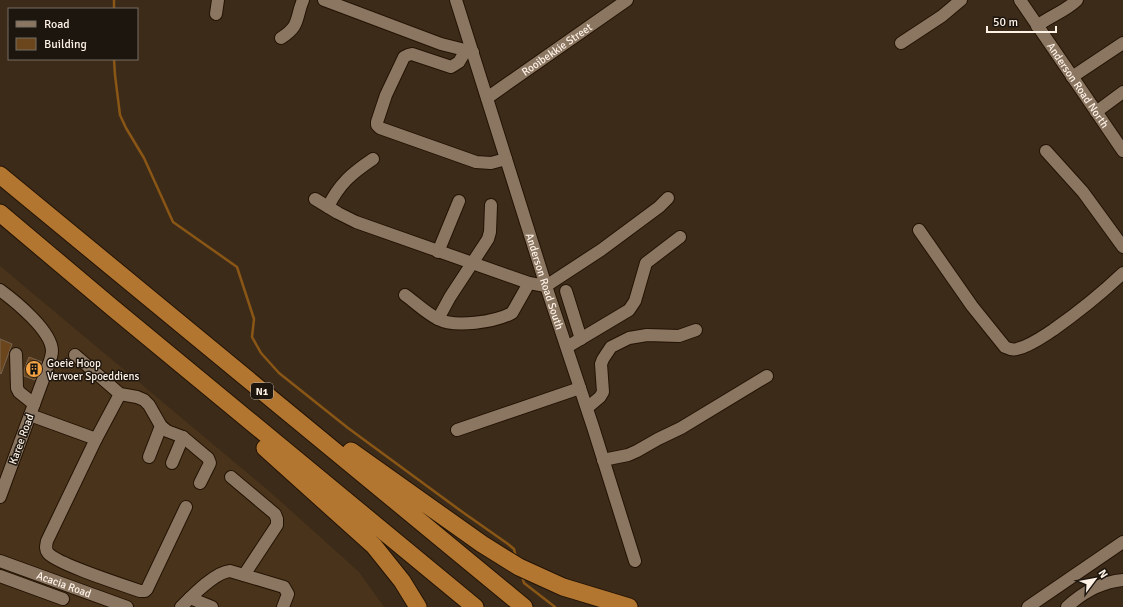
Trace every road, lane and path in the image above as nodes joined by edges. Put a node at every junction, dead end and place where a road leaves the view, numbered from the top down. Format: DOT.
graph roads {
  1 [pos="218,0"];
  2 [pos="303,0"];
  3 [pos="324,0"];
  4 [pos="456,0"];
  5 [pos="627,0"];
  6 [pos="961,0"];
  7 [pos="1020,0"];
  8 [pos="1077,0"];
  9 [pos="216,14"];
  10 [pos="1037,26"];
  11 [pos="281,38"];
  12 [pos="901,43"];
  13 [pos="1123,43"];
  14 [pos="469,51"];
  15 [pos="1072,77"];
  16 [pos="1123,92"];
  17 [pos="487,98"];
  18 [pos="1096,112"];
  19 [pos="1046,151"];
  20 [pos="1123,152"];
  21 [pos="373,159"];
  22 [pos="506,159"];
  23 [pos="0,175"];
  24 [pos="668,198"];
  25 [pos="315,199"];
  26 [pos="459,201"];
  27 [pos="491,204"];
  28 [pos="328,208"];
  29 [pos="0,214"];
  30 [pos="918,230"];
  31 [pos="680,237"];
  32 [pos="1123,247"];
  33 [pos="438,252"];
  34 [pos="473,264"];
  35 [pos="1123,273"];
  36 [pos="529,283"];
  37 [pos="546,286"];
  38 [pos="0,290"];
  39 [pos="566,291"];
  40 [pos="405,295"];
  41 [pos="114,309"];
  42 [pos="438,319"];
  43 [pos="696,330"];
  44 [pos="581,339"];
  45 [pos="566,347"];
  46 [pos="16,354"];
  47 [pos="75,355"];
  48 [pos="234,368"];
  49 [pos="767,376"];
  50 [pos="580,388"];
  51 [pos="120,394"];
  52 [pos="587,408"];
  53 [pos="32,410"];
  54 [pos="161,426"];
  55 [pos="457,430"];
  56 [pos="183,437"];
  57 [pos="96,439"];
  58 [pos="149,457"];
  59 [pos="603,460"];
  60 [pos="172,463"];
  61 [pos="231,477"];
  62 [pos="200,483"];
  63 [pos="0,497"];
  64 [pos="186,507"];
  65 [pos="1123,542"];
  66 [pos="0,561"];
  67 [pos="636,561"];
  68 [pos="244,575"];
  69 [pos="0,576"];
  70 [pos="1123,580"];
  71 [pos="68,586"];
  72 [pos="190,598"];
  73 [pos="62,603"];
  74 [pos="127,607"];
  75 [pos="181,607"];
  76 [pos="212,607"];
  77 [pos="283,607"];
  78 [pos="418,607"];
  79 [pos="475,607"];
  80 [pos="524,607"];
  81 [pos="629,607"];
  82 [pos="1028,607"];
  83 [pos="1067,607"];
  1 -- 9 [label="street"];
  2 -- 11 [label="street"];
  3 -- 14 [label="street"];
  4 -- 14 [label="street, Anderson Road South"];
  5 -- 17 [label="street, Rooibekkie Street"];
  6 -- 12 [label="street"];
  7 -- 10 [label="street, Anderson Road North"];
  8 -- 10 [label="street"];
  10 -- 15 [label="street, Anderson Road North"];
  13 -- 15 [label="street"];
  14 -- 17 [label="street, Anderson Road South"];
  14 -- 22 [label="street"];
  15 -- 18 [label="street, Anderson Road North"];
  16 -- 18 [label="street"];
  17 -- 22 [label="street, Anderson Road South"];
  18 -- 20 [label="street, Anderson Road North"];
  19 -- 32 [label="street"];
  21 -- 28 [label="street"];
  22 -- 37 [label="street, Anderson Road South"];
  23 -- 48 [label="highway, N1"];
  24 -- 37 [label="street"];
  25 -- 28 [label="street"];
  26 -- 33 [label="street"];
  27 -- 34 [label="street"];
  28 -- 33 [label="street"];
  29 -- 41 [label="highway"];
  30 -- 35 [label="street"];
  31 -- 44 [label="street"];
  33 -- 34 [label="street"];
  34 -- 36 [label="street"];
  34 -- 42 [label="street"];
  36 -- 37 [label="street"];
  36 -- 42 [label="street"];
  37 -- 45 [label="street, Anderson Road South"];
  38 -- 53 [label="street, Karee Road"];
  39 -- 44 [label="street"];
  40 -- 42 [label="street"];
  41 -- 78 [label="highway"];
  41 -- 79 [label="highway"];
  43 -- 52 [label="street"];
  44 -- 45 [label="street"];
  45 -- 50 [label="street, Anderson Road South"];
  46 -- 53 [label="street"];
  47 -- 51 [label="street"];
  48 -- 80 [label="highway, N1"];
  48 -- 81 [label="highway"];
  49 -- 59 [label="street"];
  50 -- 52 [label="street, Anderson Road South"];
  50 -- 55 [label="street"];
  51 -- 54 [label="street"];
  51 -- 57 [label="street"];
  52 -- 59 [label="street, Anderson Road South"];
  53 -- 57 [label="street"];
  53 -- 63 [label="street, Karee Road"];
  54 -- 56 [label="street"];
  54 -- 58 [label="street"];
  56 -- 60 [label="street"];
  56 -- 62 [label="street"];
  57 -- 64 [label="street"];
  59 -- 67 [label="street, Anderson Road South"];
  61 -- 68 [label="street"];
  65 -- 82 [label="street"];
  66 -- 71 [label="street, Acacia Road"];
  68 -- 72 [label="street"];
  68 -- 77 [label="street"];
  69 -- 73 [label="street"];
  70 -- 83 [label="street"];
  71 -- 73 [label="street"];
  71 -- 74 [label="street, Acacia Road"];
  72 -- 75 [label="street"];
  72 -- 76 [label="street"];
}
